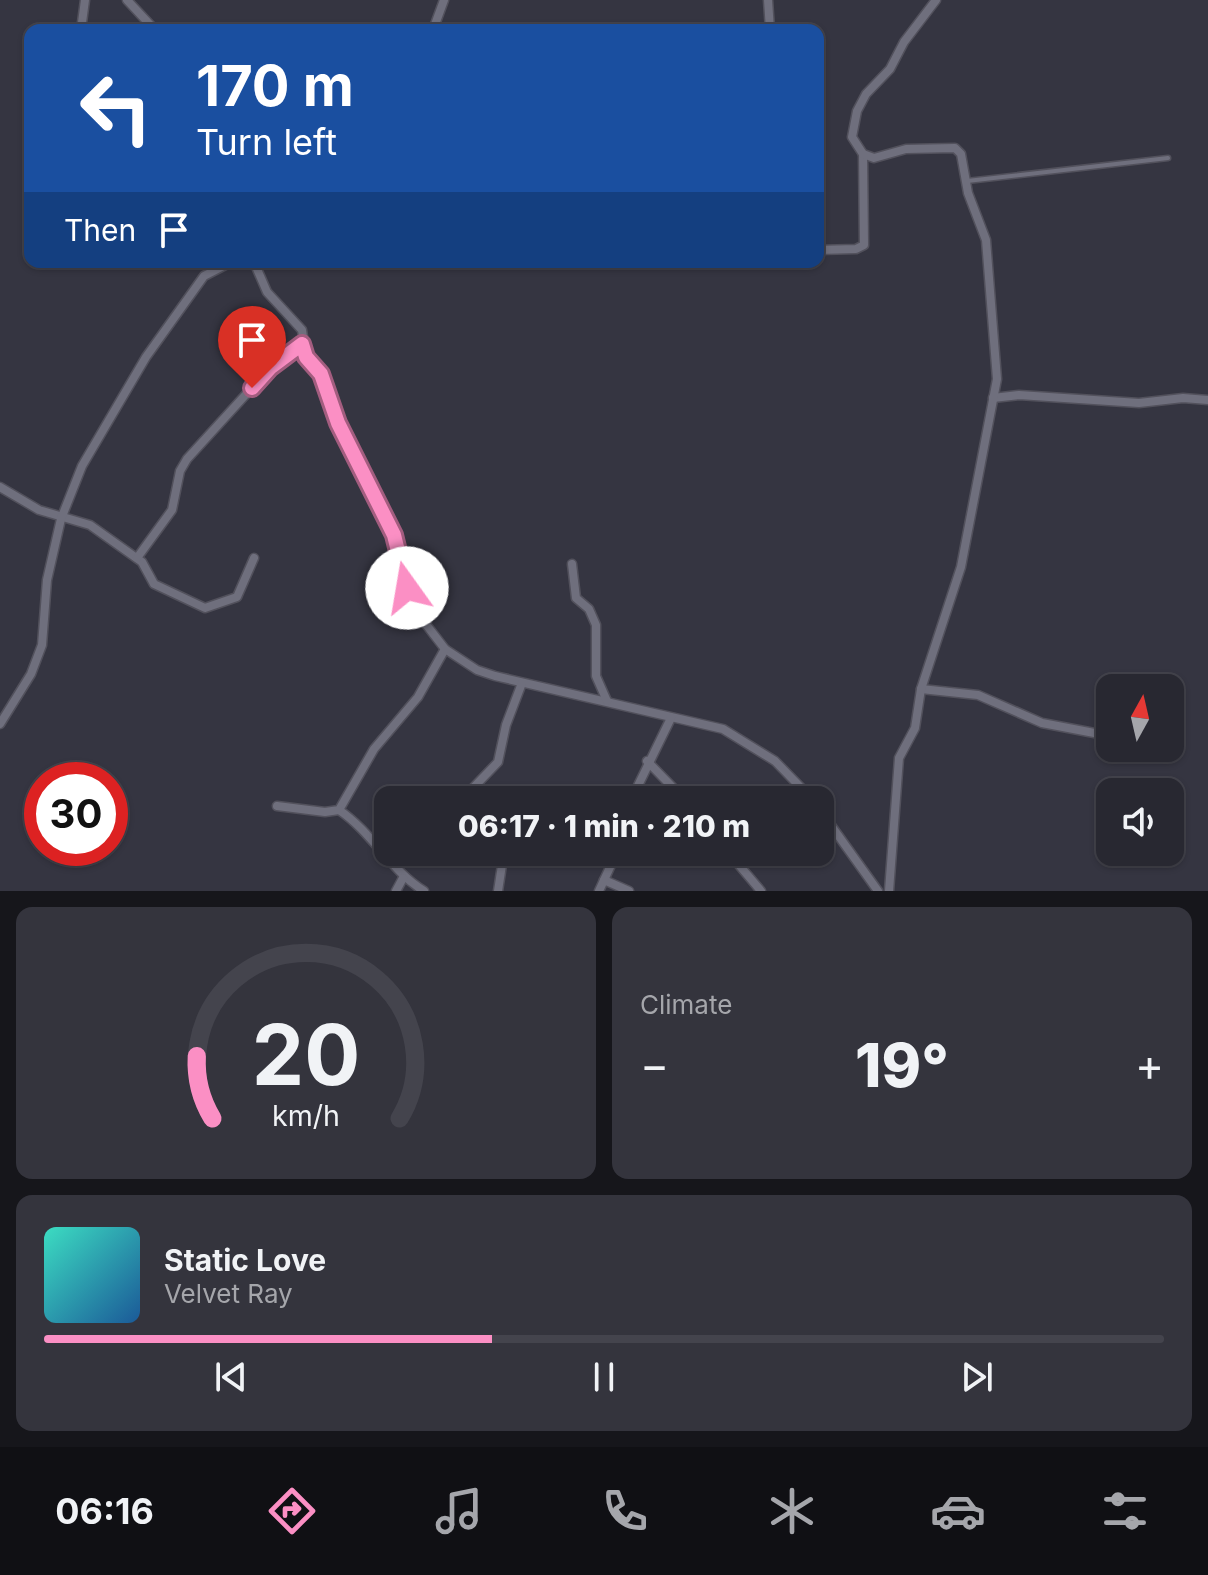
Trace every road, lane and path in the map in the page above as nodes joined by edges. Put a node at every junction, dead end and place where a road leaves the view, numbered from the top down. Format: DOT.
graph roads {
  1 [pos="85,0"];
  2 [pos="127,0"];
  3 [pos="444,0"];
  4 [pos="768,0"];
  5 [pos="936,0"];
  6 [pos="82,24"];
  7 [pos="149,24"];
  8 [pos="435,24"];
  9 [pos="770,24"];
  10 [pos="863,154"];
  11 [pos="1168,158"];
  12 [pos="965,182"];
  13 [pos="824,250"];
  14 [pos="219,268"];
  15 [pos="257,268"];
  16 [pos="302,344"];
  17 [pos="993,398"];
  18 [pos="1208,400"];
  19 [pos="0,487"];
  20 [pos="61,519"];
  21 [pos="137,558"];
  22 [pos="254,558"];
  23 [pos="572,564"];
  24 [pos="445,649"];
  25 [pos="522,683"];
  26 [pos="921,689"];
  27 [pos="607,701"];
  28 [pos="0,706"];
  29 [pos="10,708"];
  30 [pos="671,718"];
  31 [pos="0,724"];
  32 [pos="1096,733"];
  33 [pos="647,761"];
  34 [pos="475,786"];
  35 [pos="637,786"];
  36 [pos="671,786"];
  37 [pos="799,786"];
  38 [pos="277,806"];
  39 [pos="339,810"];
  40 [pos="834,830"];
  41 [pos="502,866"];
  42 [pos="610,866"];
  43 [pos="740,866"];
  44 [pos="403,878"];
  45 [pos="604,880"];
  46 [pos="396,891"];
  47 [pos="424,891"];
  48 [pos="498,891"];
  49 [pos="599,891"];
  50 [pos="629,891"];
  51 [pos="761,891"];
  52 [pos="878,891"];
  53 [pos="889,891"];
  1 -- 6 [label="street"];
  2 -- 7 [label="street"];
  3 -- 8 [label="street"];
  4 -- 9 [label="street"];
  5 -- 10 [label="street"];
  10 -- 12 [label="street"];
  10 -- 13 [label="street"];
  11 -- 12 [label="lane"];
  12 -- 17 [label="street"];
  14 -- 20 [label="street"];
  15 -- 16 [label="street"];
  16 -- 21 [label="street"];
  16 -- 24 [label="street"];
  17 -- 18 [label="street"];
  17 -- 26 [label="street"];
  19 -- 20 [label="street"];
  20 -- 21 [label="street"];
  20 -- 29 [label="street"];
  21 -- 22 [label="street"];
  23 -- 27 [label="street"];
  24 -- 25 [label="street"];
  24 -- 39 [label="street"];
  25 -- 27 [label="street"];
  25 -- 34 [label="street"];
  26 -- 32 [label="street"];
  26 -- 53 [label="street"];
  27 -- 30 [label="street"];
  28 -- 29 [label="street"];
  29 -- 31 [label="street"];
  30 -- 33 [label="street"];
  30 -- 37 [label="street"];
  33 -- 35 [label="street"];
  33 -- 36 [label="street"];
  38 -- 39 [label="street"];
  39 -- 44 [label="street"];
  40 -- 52 [label="street"];
  41 -- 48 [label="street"];
  42 -- 45 [label="street"];
  43 -- 51 [label="street"];
  44 -- 46 [label="street"];
  44 -- 47 [label="street"];
  45 -- 49 [label="street"];
  45 -- 50 [label="street"];
}
